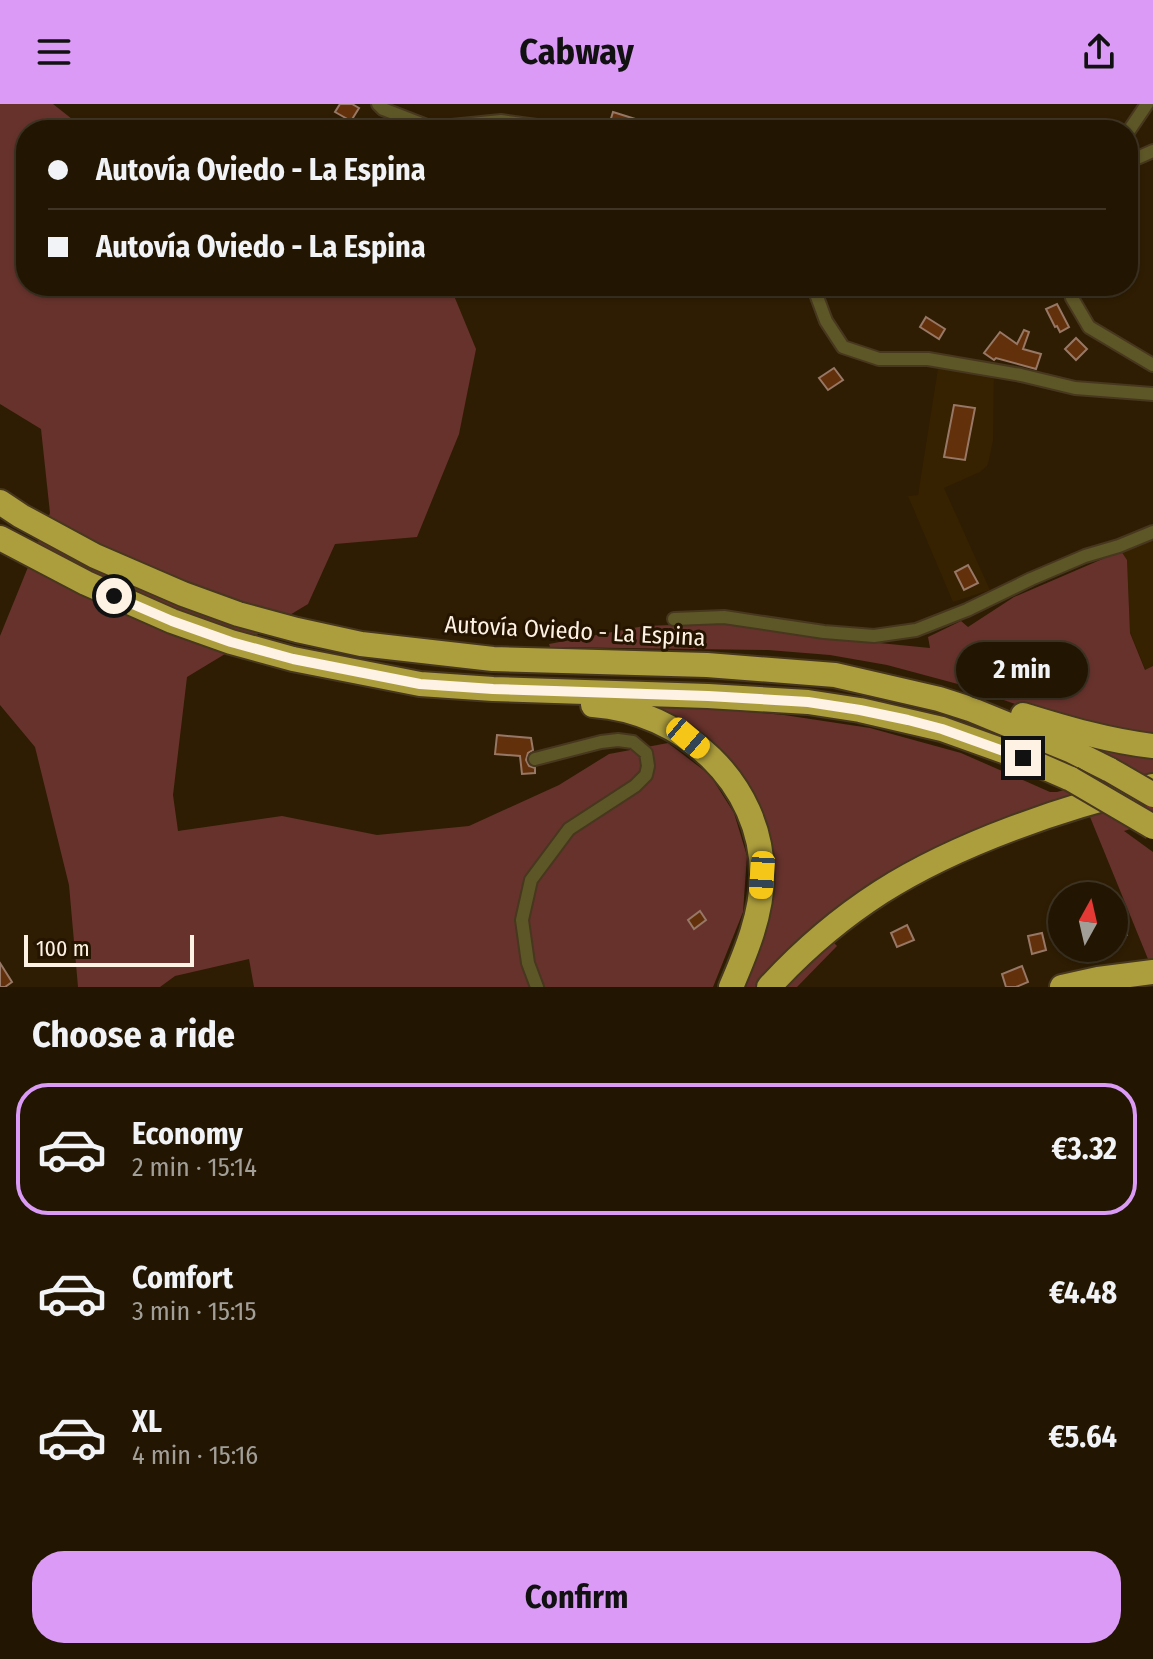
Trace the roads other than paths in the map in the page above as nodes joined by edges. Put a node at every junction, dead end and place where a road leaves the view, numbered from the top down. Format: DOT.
graph roads {
  1 [pos="378,104"];
  2 [pos="411,120"];
  3 [pos="817,296"];
  4 [pos="1072,296"];
  5 [pos="1153,365"];
  6 [pos="1153,394"];
  7 [pos="0,502"];
  8 [pos="1153,532"];
  9 [pos="0,538"];
  10 [pos="674,619"];
  11 [pos="707,665"];
  12 [pos="420,684"];
  13 [pos="1153,746"];
  14 [pos="535,759"];
  15 [pos="1153,786"];
  16 [pos="1153,795"];
  17 [pos="1153,827"];
  18 [pos="1153,972"];
  19 [pos="537,987"];
  20 [pos="731,987"];
  21 [pos="769,987"];
  22 [pos="1062,987"];
  1 -- 2 [label="street"];
  3 -- 6 [label="street"];
  4 -- 5 [label="street"];
  7 -- 11 [label="highway, Autovía Oviedo - La Espina"];
  8 -- 10 [label="street"];
  9 -- 12 [label="highway"];
  11 -- 13 [label="highway"];
  11 -- 16 [label="highway, Autovía Oviedo - La Espina, bridge"];
  12 -- 17 [label="highway, bridge"];
  12 -- 20 [label="highway"];
  14 -- 19 [label="street"];
  15 -- 21 [label="highway"];
  18 -- 22 [label="highway"];
}
